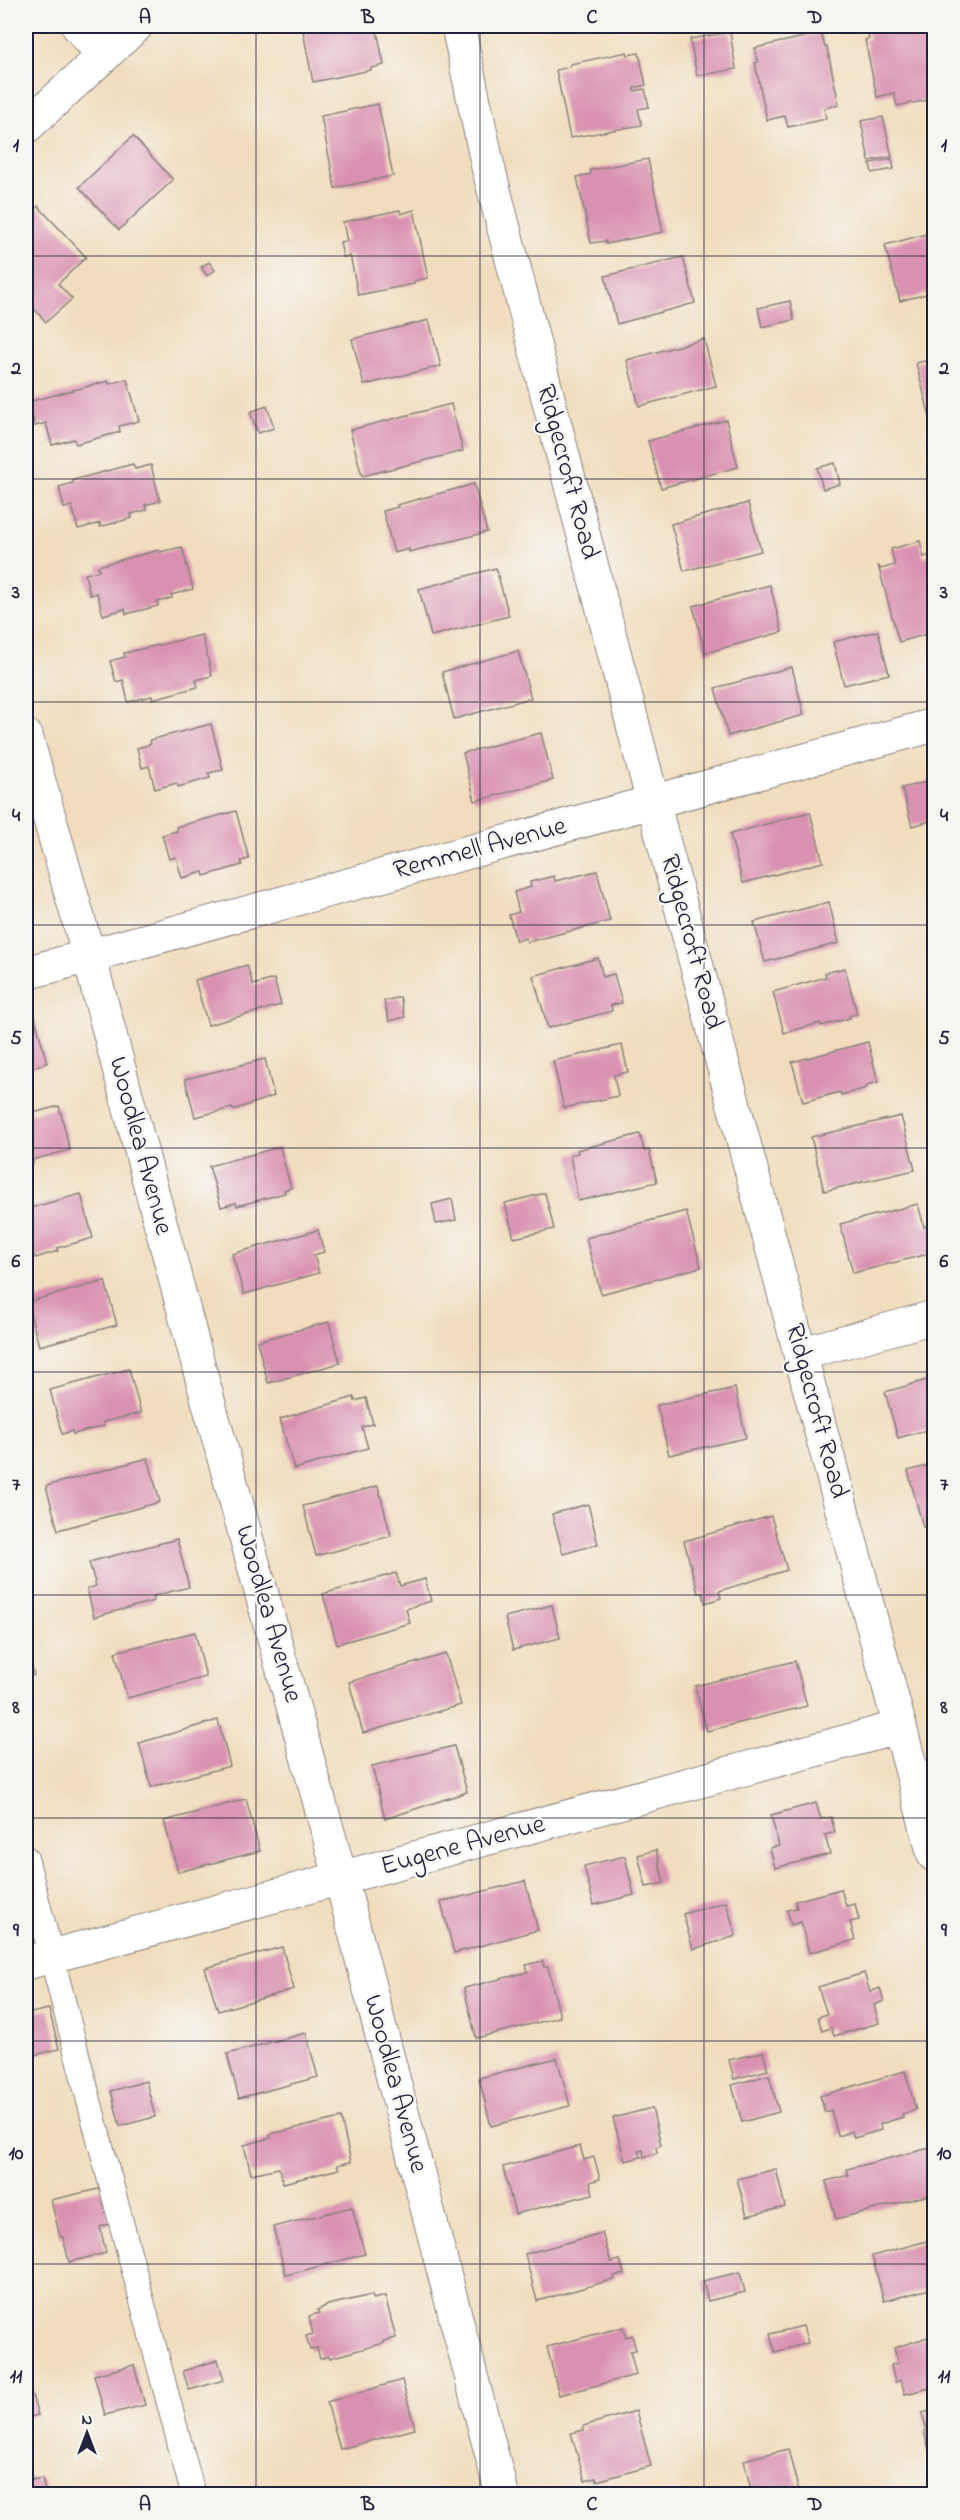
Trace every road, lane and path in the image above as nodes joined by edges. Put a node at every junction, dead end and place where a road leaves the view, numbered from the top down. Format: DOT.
graph roads {
  1 [pos="78,26"];
  2 [pos="136,26"];
  3 [pos="461,26"];
  4 [pos="104,57"];
  5 [pos="26,127"];
  6 [pos="934,725"];
  7 [pos="26,736"];
  8 [pos="653,802"];
  9 [pos="89,956"];
  10 [pos="26,973"];
  11 [pos="934,1317"];
  12 [pos="800,1354"];
  13 [pos="900,1727"];
  14 [pos="934,1855"];
  15 [pos="26,1858"];
  16 [pos="341,1879"];
  17 [pos="38,1959"];
  18 [pos="193,2494"];
  19 [pos="502,2494"];
  1 -- 4 [label="street"];
  2 -- 4 [label="street"];
  3 -- 8 [label="street, Ridgecroft Road"];
  4 -- 5 [label="street"];
  6 -- 8 [label="street, Remmell Avenue"];
  7 -- 9 [label="street, Woodlea Avenue"];
  8 -- 9 [label="street, Remmell Avenue"];
  8 -- 12 [label="street, Ridgecroft Road"];
  9 -- 10 [label="street, Remmell Avenue"];
  9 -- 16 [label="street, Woodlea Avenue"];
  11 -- 12 [label="street"];
  12 -- 13 [label="street, Ridgecroft Road"];
  13 -- 14 [label="street, Ridgecroft Road"];
  13 -- 16 [label="street, Eugene Avenue"];
  15 -- 17 [label="lane"];
  16 -- 17 [label="street, Eugene Avenue"];
  16 -- 19 [label="street, Woodlea Avenue"];
  17 -- 18 [label="lane"];
}
